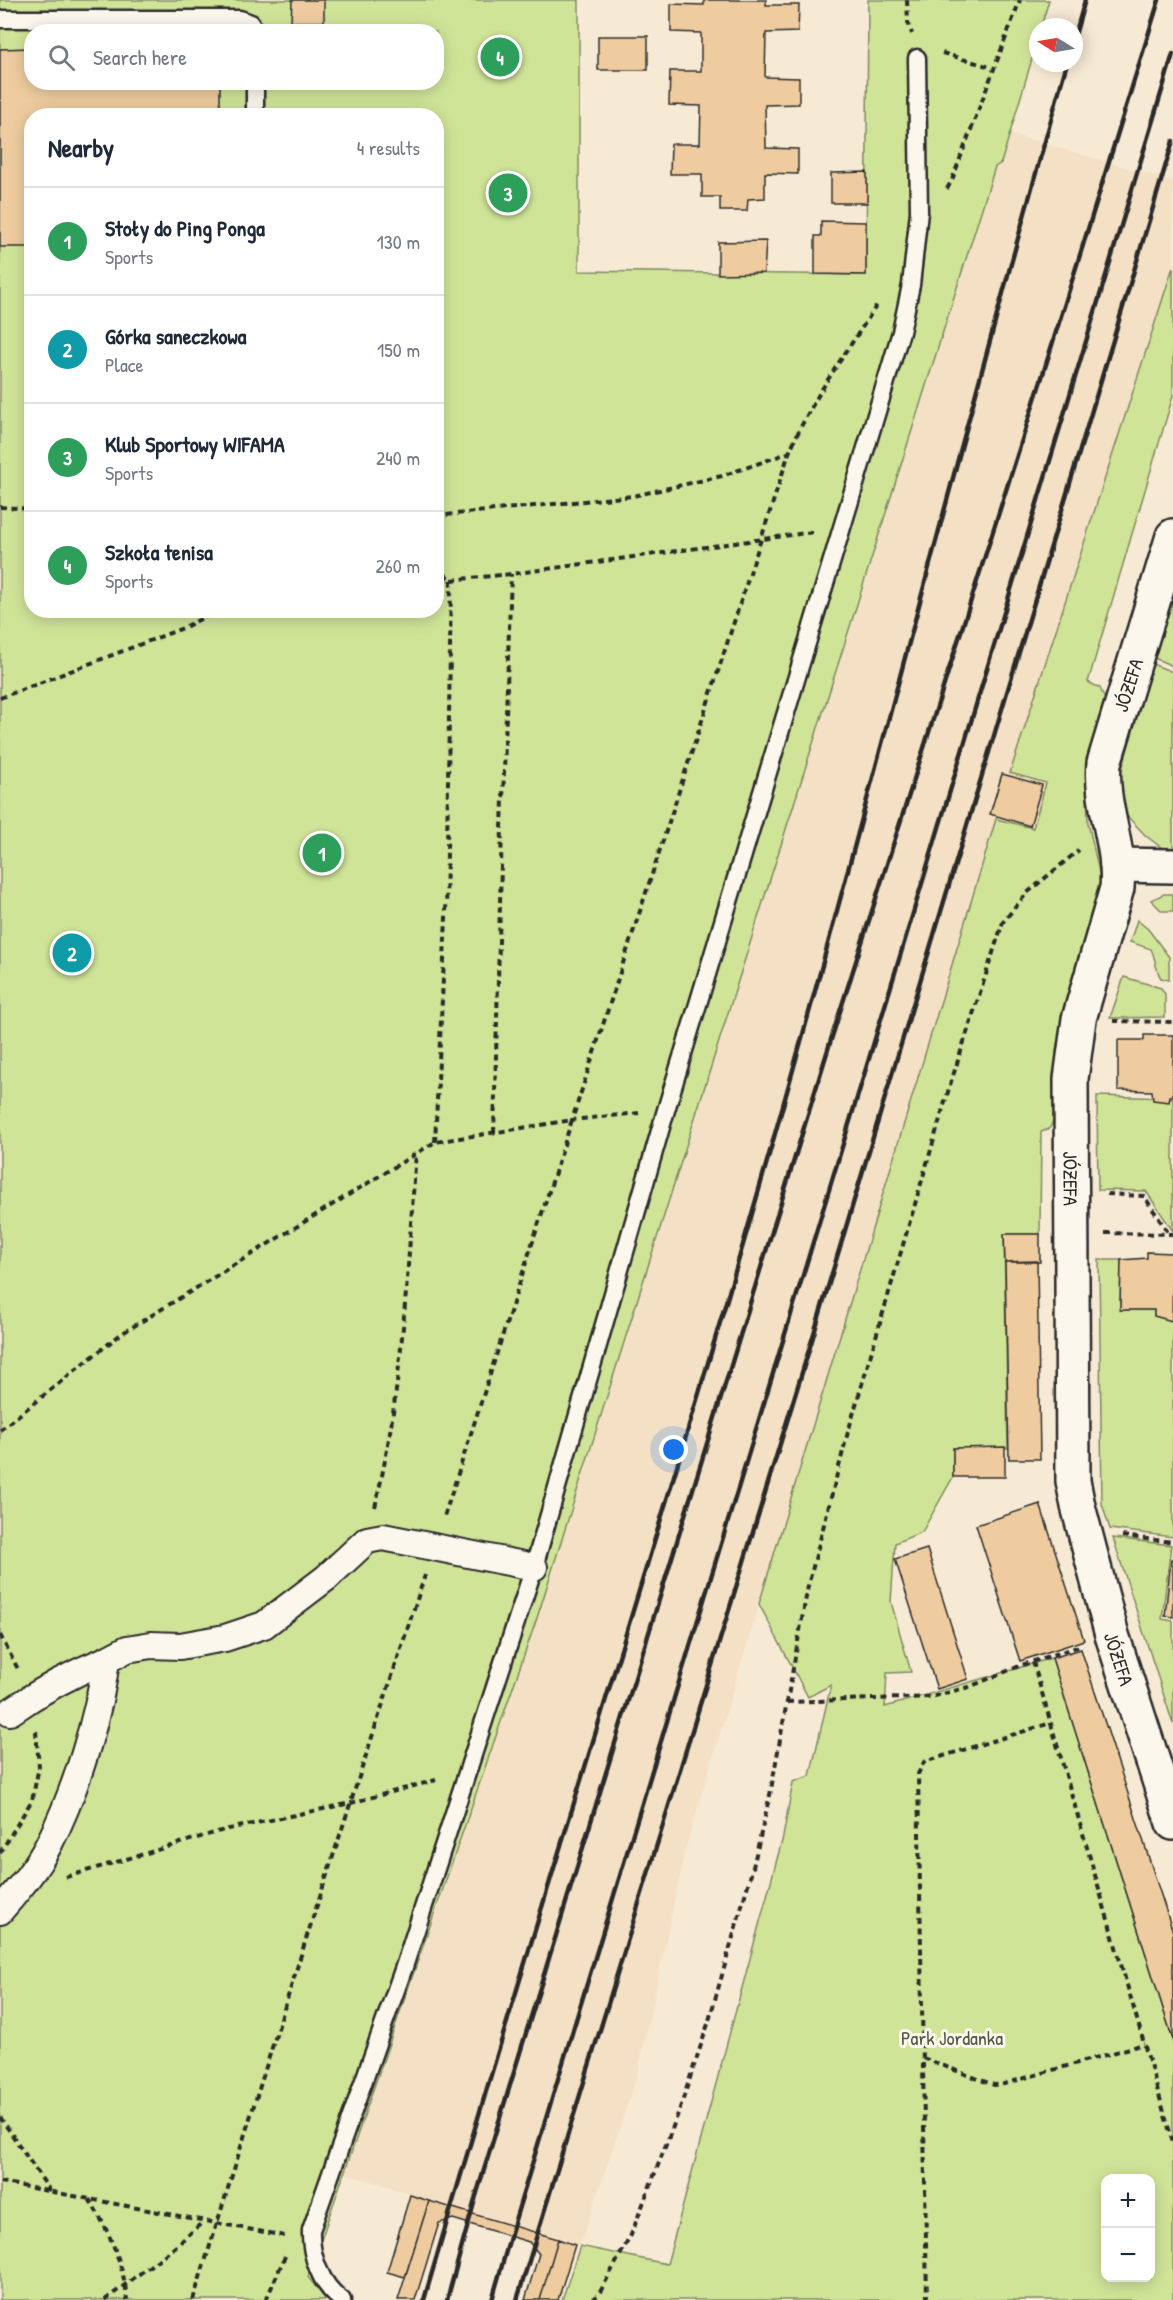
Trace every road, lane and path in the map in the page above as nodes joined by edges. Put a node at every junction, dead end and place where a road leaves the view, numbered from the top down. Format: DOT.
graph roads {
  1 [pos="907,0"];
  2 [pos="1020,0"];
  3 [pos="0,19"];
  4 [pos="251,24"];
  5 [pos="917,49"];
  6 [pos="994,68"];
  7 [pos="255,90"];
  8 [pos="255,108"];
  9 [pos="916,243"];
  10 [pos="880,300"];
  11 [pos="789,453"];
  12 [pos="0,507"];
  13 [pos="24,508"];
  14 [pos="444,515"];
  15 [pos="841,528"];
  16 [pos="1173,536"];
  17 [pos="760,538"];
  18 [pos="444,574"];
  19 [pos="511,574"];
  20 [pos="451,580"];
  21 [pos="202,618"];
  22 [pos="0,698"];
  23 [pos="1109,828"];
  24 [pos="1117,865"];
  25 [pos="1173,866"];
  26 [pos="1104,1021"];
  27 [pos="1173,1022"];
  28 [pos="666,1110"];
  29 [pos="494,1133"];
  30 [pos="435,1142"];
  31 [pos="417,1153"];
  32 [pos="1104,1194"];
  33 [pos="1094,1232"];
  34 [pos="1171,1234"];
  35 [pos="1118,1536"];
  36 [pos="368,1540"];
  37 [pos="1173,1542"];
  38 [pos="534,1567"];
  39 [pos="0,1635"];
  40 [pos="1112,1635"];
  41 [pos="106,1660"];
  42 [pos="1033,1662"];
  43 [pos="33,1696"];
  44 [pos="787,1702"];
  45 [pos="10,1712"];
  46 [pos="1051,1723"];
  47 [pos="469,1772"];
  48 [pos="1173,1823"];
  49 [pos="0,1853"];
  50 [pos="65,1877"];
  51 [pos="0,1911"];
  52 [pos="1144,2044"];
  53 [pos="923,2058"];
  54 [pos="0,2117"];
  55 [pos="1173,2143"];
  56 [pos="0,2182"];
  57 [pos="51,2191"];
  58 [pos="89,2199"];
  59 [pos="204,2222"];
  60 [pos="217,2224"];
  61 [pos="303,2239"];
  62 [pos="126,2284"];
  63 [pos="105,2300"];
  64 [pos="127,2300"];
  65 [pos="193,2300"];
  66 [pos="266,2300"];
  67 [pos="342,2300"];
  68 [pos="593,2300"];
  69 [pos="927,2300"];
  1 -- 5 [label="path"];
  2 -- 6 [label="path"];
  3 -- 4 [label="lane"];
  5 -- 6 [label="path"];
  5 -- 9 [label="lane"];
  6 -- 9 [label="path"];
  7 -- 8 [label="lane"];
  9 -- 15 [label="lane"];
  10 -- 11 [label="path"];
  11 -- 14 [label="path"];
  11 -- 17 [label="path"];
  12 -- 13 [label="path"];
  15 -- 17 [label="path"];
  15 -- 28 [label="lane"];
  16 -- 23 [label="street, JÓZEFA"];
  17 -- 19 [label="path"];
  17 -- 28 [label="path"];
  18 -- 20 [label="path"];
  19 -- 20 [label="path"];
  19 -- 29 [label="path"];
  20 -- 30 [label="path"];
  21 -- 22 [label="path"];
  23 -- 24 [label="street, JÓZEFA"];
  23 -- 44 [label="path"];
  24 -- 25 [label="street"];
  24 -- 40 [label="street, JÓZEFA"];
  26 -- 27 [label="path"];
  28 -- 38 [label="lane"];
  31 -- 36 [label="path"];
  32 -- 34 [label="path"];
  33 -- 34 [label="path"];
  35 -- 37 [label="path"];
  36 -- 38 [label="street"];
  36 -- 41 [label="street"];
  38 -- 47 [label="lane"];
  39 -- 43 [label="path"];
  40 -- 42 [label="path"];
  40 -- 48 [label="street, JÓZEFA"];
  41 -- 43 [label="street"];
  41 -- 51 [label="street"];
  42 -- 44 [label="path"];
  42 -- 46 [label="path"];
  43 -- 45 [label="street"];
  43 -- 49 [label="path"];
  44 -- 68 [label="path"];
  46 -- 52 [label="path"];
  46 -- 53 [label="path"];
  47 -- 50 [label="path"];
  47 -- 61 [label="lane"];
  52 -- 53 [label="path"];
  52 -- 55 [label="path"];
  53 -- 69 [label="path"];
  54 -- 57 [label="path"];
  56 -- 57 [label="path"];
  57 -- 58 [label="path"];
  58 -- 59 [label="path"];
  58 -- 62 [label="path"];
  59 -- 60 [label="path"];
  59 -- 62 [label="path"];
  60 -- 61 [label="path"];
  60 -- 65 [label="path"];
  61 -- 66 [label="path"];
  61 -- 67 [label="lane"];
  62 -- 63 [label="path"];
  62 -- 64 [label="path"];
}
